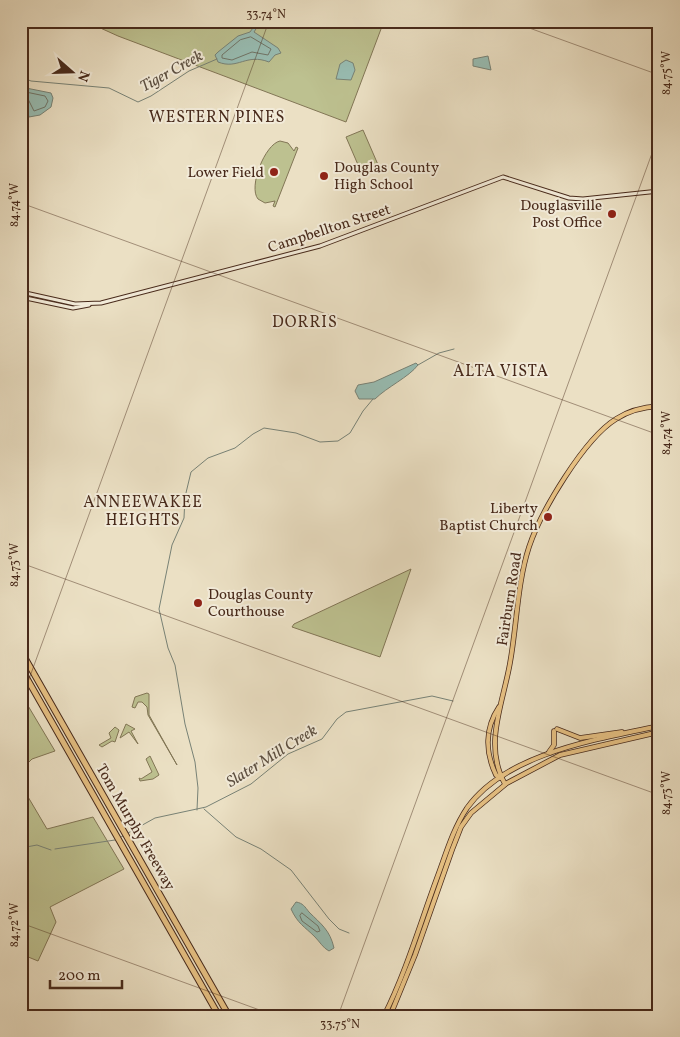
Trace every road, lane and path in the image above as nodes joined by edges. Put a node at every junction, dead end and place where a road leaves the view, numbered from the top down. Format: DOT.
graph roads {
  1 [pos="659,191"];
  2 [pos="21,292"];
  3 [pos="21,298"];
  4 [pos="90,304"];
  5 [pos="659,406"];
  6 [pos="21,651"];
  7 [pos="21,668"];
  8 [pos="659,726"];
  9 [pos="632,732"];
  10 [pos="659,732"];
  11 [pos="546,754"];
  12 [pos="501,778"];
  13 [pos="505,784"];
  14 [pos="220,1016"];
  15 [pos="230,1016"];
  16 [pos="384,1016"];
  17 [pos="390,1016"];
  1 -- 4 [label="main road, Campbellton Street"];
  2 -- 4 [label="main road, Campbellton Street"];
  3 -- 4 [label="main road, Campbellton Street"];
  5 -- 12 [label="main road, Fairburn Road"];
  6 -- 15 [label="highway, Tom Murphy Freeway"];
  7 -- 14 [label="highway, Tom Murphy Freeway"];
  8 -- 9 [label="main road"];
  9 -- 11 [label="main road"];
  9 -- 11 [label="main road"];
  10 -- 13 [label="main road"];
  11 -- 12 [label="main road"];
  12 -- 13 [label="main road, Fairburn Road"];
  12 -- 16 [label="main road"];
  13 -- 17 [label="main road"];
}
